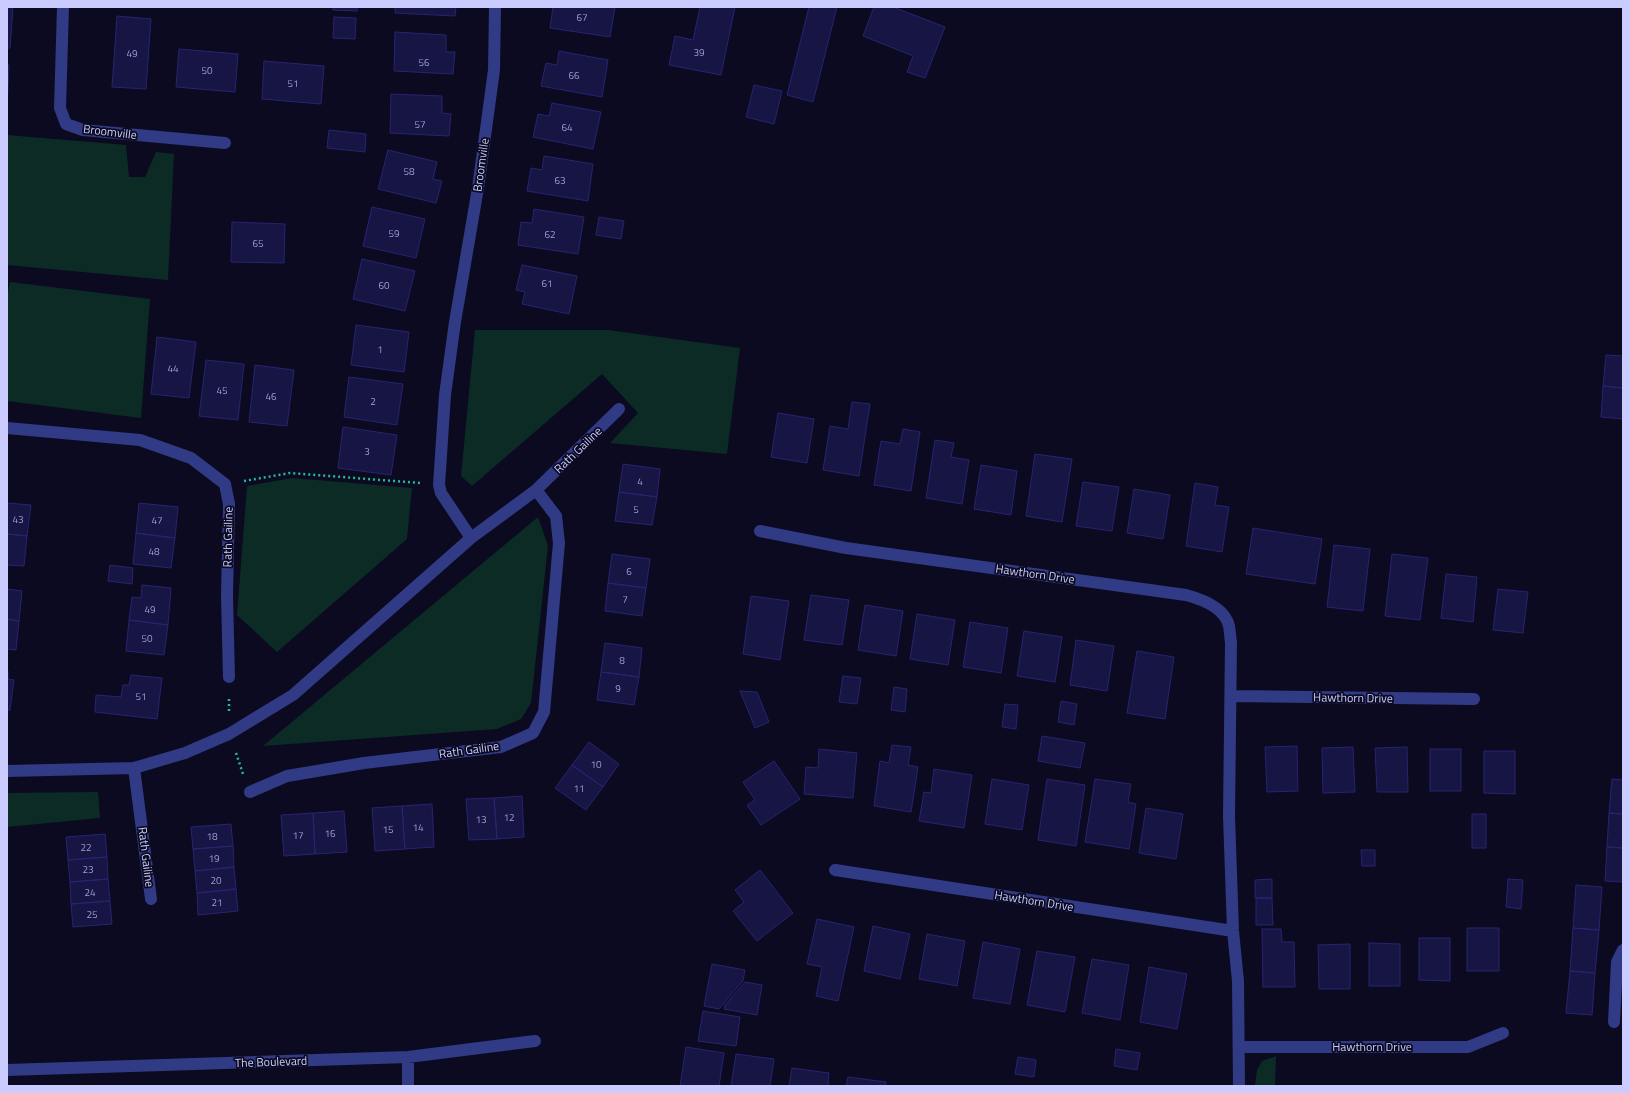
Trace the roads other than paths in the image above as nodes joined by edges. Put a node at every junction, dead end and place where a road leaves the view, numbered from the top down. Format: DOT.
graph roads {
  1 [pos="63,7"];
  2 [pos="495,7"];
  3 [pos="225,143"];
  4 [pos="619,410"];
  5 [pos="7,428"];
  6 [pos="536,490"];
  7 [pos="760,531"];
  8 [pos="471,538"];
  9 [pos="229,677"];
  10 [pos="1232,696"];
  11 [pos="1474,699"];
  12 [pos="134,768"];
  13 [pos="7,771"];
  14 [pos="250,792"];
  15 [pos="836,870"];
  16 [pos="151,899"];
  17 [pos="1233,931"];
  18 [pos="1623,950"];
  19 [pos="1614,1022"];
  20 [pos="1503,1033"];
  21 [pos="535,1041"];
  22 [pos="1239,1047"];
  23 [pos="408,1057"];
  24 [pos="7,1070"];
  25 [pos="408,1086"];
  26 [pos="1239,1086"];
  1 -- 3 [label="street, Broomville"];
  2 -- 8 [label="street, Broomville"];
  4 -- 6 [label="street, Rath Gailine"];
  5 -- 9 [label="street, Rath Gailine"];
  6 -- 8 [label="street, Rath Gailine"];
  6 -- 14 [label="street, Rath Gailine"];
  7 -- 10 [label="street, Hawthorn Drive"];
  8 -- 12 [label="street, Rath Gailine"];
  10 -- 11 [label="street, Hawthorn Drive"];
  10 -- 17 [label="street, Hawthorn Drive"];
  12 -- 13 [label="street, Rath Gailine"];
  12 -- 16 [label="street, Rath Gailine"];
  15 -- 17 [label="street, Hawthorn Drive"];
  17 -- 22 [label="street, Hawthorn Drive"];
  18 -- 19 [label="street"];
  20 -- 22 [label="street, Hawthorn Drive"];
  21 -- 23 [label="street, The Boulevard"];
  22 -- 26 [label="street, Hawthorn Drive"];
  23 -- 24 [label="street, The Boulevard"];
  23 -- 25 [label="street"];
}
